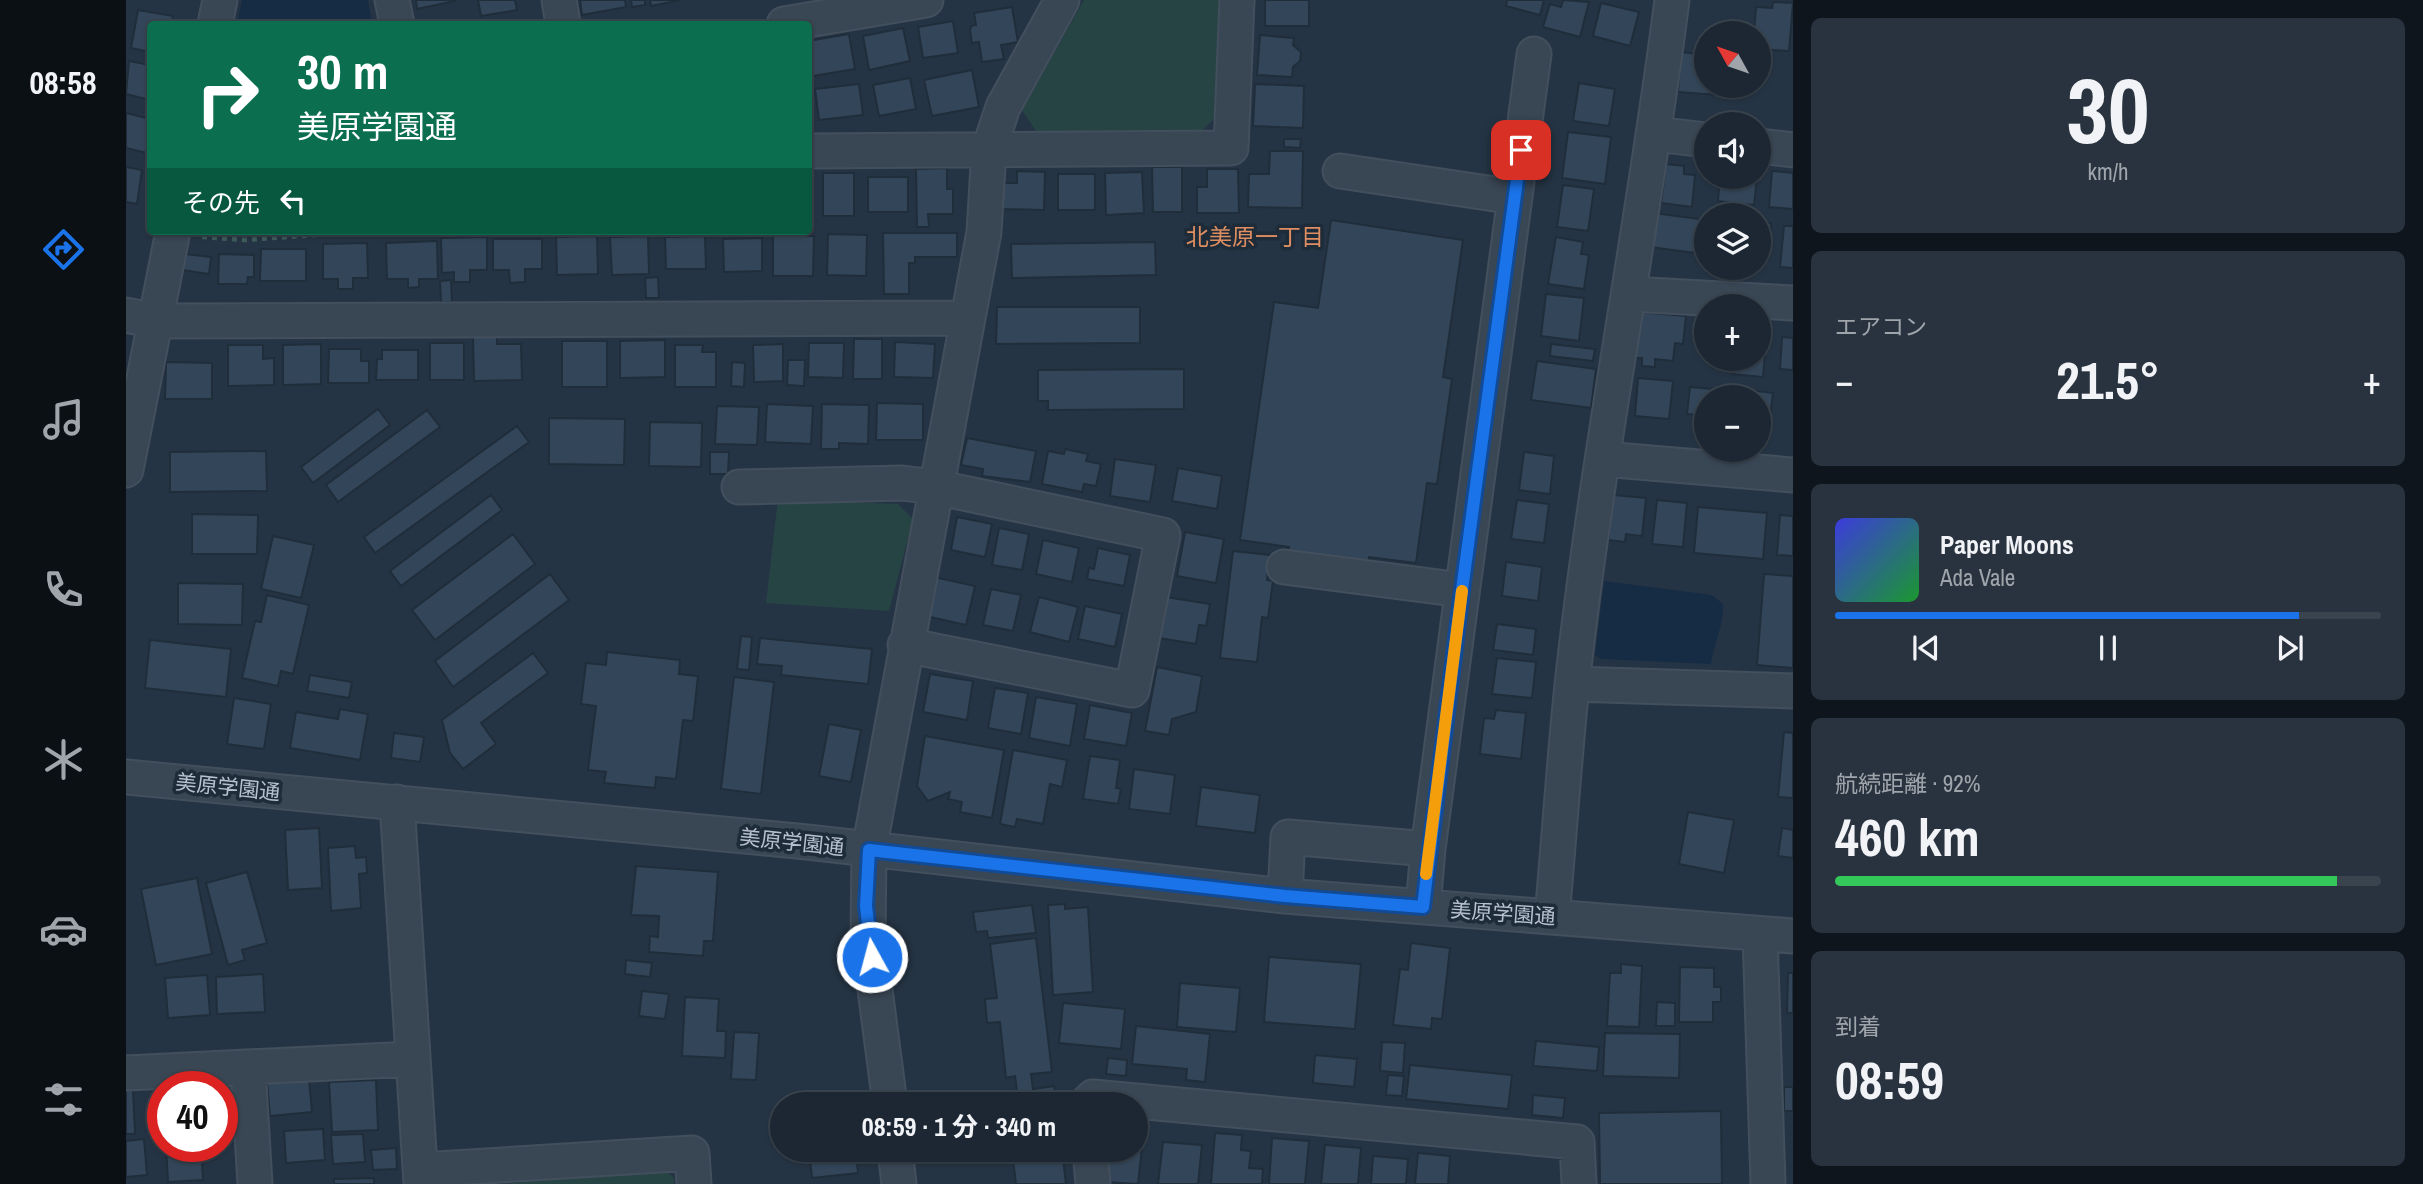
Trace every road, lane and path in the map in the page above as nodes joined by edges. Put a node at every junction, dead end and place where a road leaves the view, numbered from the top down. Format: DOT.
graph roads {
  1 [pos="220,0"];
  2 [pos="392,0"];
  3 [pos="559,0"];
  4 [pos="926,0"];
  5 [pos="1062,0"];
  6 [pos="1237,0"];
  7 [pos="1672,0"];
  8 [pos="216,21"];
  9 [pos="396,21"];
  10 [pos="562,21"];
  11 [pos="802,21"];
  12 [pos="1534,54"];
  13 [pos="1655,134"];
  14 [pos="1694,139"];
  15 [pos="1771,147"];
  16 [pos="989,149"];
  17 [pos="1793,150"];
  18 [pos="812,151"];
  19 [pos="1340,171"];
  20 [pos="1515,197"];
  21 [pos="172,235"];
  22 [pos="194,235"];
  23 [pos="316,235"];
  24 [pos="1630,294"];
  25 [pos="1793,303"];
  26 [pos="141,318"];
  27 [pos="967,318"];
  28 [pos="1604,459"];
  29 [pos="126,470"];
  30 [pos="1793,475"];
  31 [pos="739,487"];
  32 [pos="936,487"];
  33 [pos="1284,568"];
  34 [pos="1462,590"];
  35 [pos="905,645"];
  36 [pos="1572,684"];
  37 [pos="1793,691"];
  38 [pos="126,777"];
  39 [pos="397,802"];
  40 [pos="1429,849"];
  41 [pos="869,850"];
  42 [pos="1285,896"];
  43 [pos="1423,907"];
  44 [pos="1552,917"];
  45 [pos="1759,934"];
  46 [pos="1793,936"];
  47 [pos="412,1059"];
  48 [pos="248,1067"];
  49 [pos="126,1073"];
  50 [pos="888,1092"];
  51 [pos="1148,1102"];
  52 [pos="896,1162"];
  53 [pos="1091,1162"];
  54 [pos="421,1177"];
  55 [pos="255,1184"];
  56 [pos="694,1184"];
  57 [pos="899,1184"];
  58 [pos="1094,1184"];
  59 [pos="1578,1184"];
  60 [pos="1768,1184"];
  1 -- 8 [label="street"];
  2 -- 9 [label="street"];
  3 -- 10 [label="street"];
  4 -- 11 [label="street"];
  5 -- 16 [label="street"];
  6 -- 16 [label="street"];
  7 -- 13 [label="street"];
  12 -- 20 [label="street"];
  13 -- 14 [label="street"];
  13 -- 24 [label="street"];
  15 -- 17 [label="street"];
  16 -- 18 [label="street"];
  16 -- 27 [label="street"];
  19 -- 20 [label="street"];
  20 -- 34 [label="street"];
  21 -- 26 [label="street"];
  22 -- 23 [label="path"];
  24 -- 25 [label="street"];
  24 -- 28 [label="street"];
  26 -- 27 [label="street"];
  26 -- 29 [label="street"];
  27 -- 32 [label="street"];
  28 -- 30 [label="street"];
  28 -- 36 [label="street"];
  31 -- 32 [label="street"];
  32 -- 35 [label="street"];
  32 -- 35 [label="street"];
  33 -- 34 [label="street"];
  34 -- 40 [label="street"];
  35 -- 41 [label="street"];
  36 -- 37 [label="street"];
  36 -- 44 [label="street"];
  38 -- 39 [label="street, 美原学園通"];
  39 -- 41 [label="street, 美原学園通"];
  39 -- 47 [label="street"];
  40 -- 42 [label="street"];
  40 -- 43 [label="street"];
  41 -- 42 [label="street, 美原学園通"];
  41 -- 50 [label="street"];
  42 -- 43 [label="street, 美原学園通"];
  43 -- 44 [label="street, 美原学園通"];
  44 -- 45 [label="street, 美原学園通"];
  45 -- 46 [label="street, 美原学園通"];
  45 -- 60 [label="street"];
  47 -- 48 [label="street"];
  47 -- 54 [label="street"];
  48 -- 49 [label="street"];
  48 -- 55 [label="street"];
  51 -- 59 [label="street"];
  52 -- 57 [label="street"];
  53 -- 58 [label="street"];
  54 -- 56 [label="street"];
}
